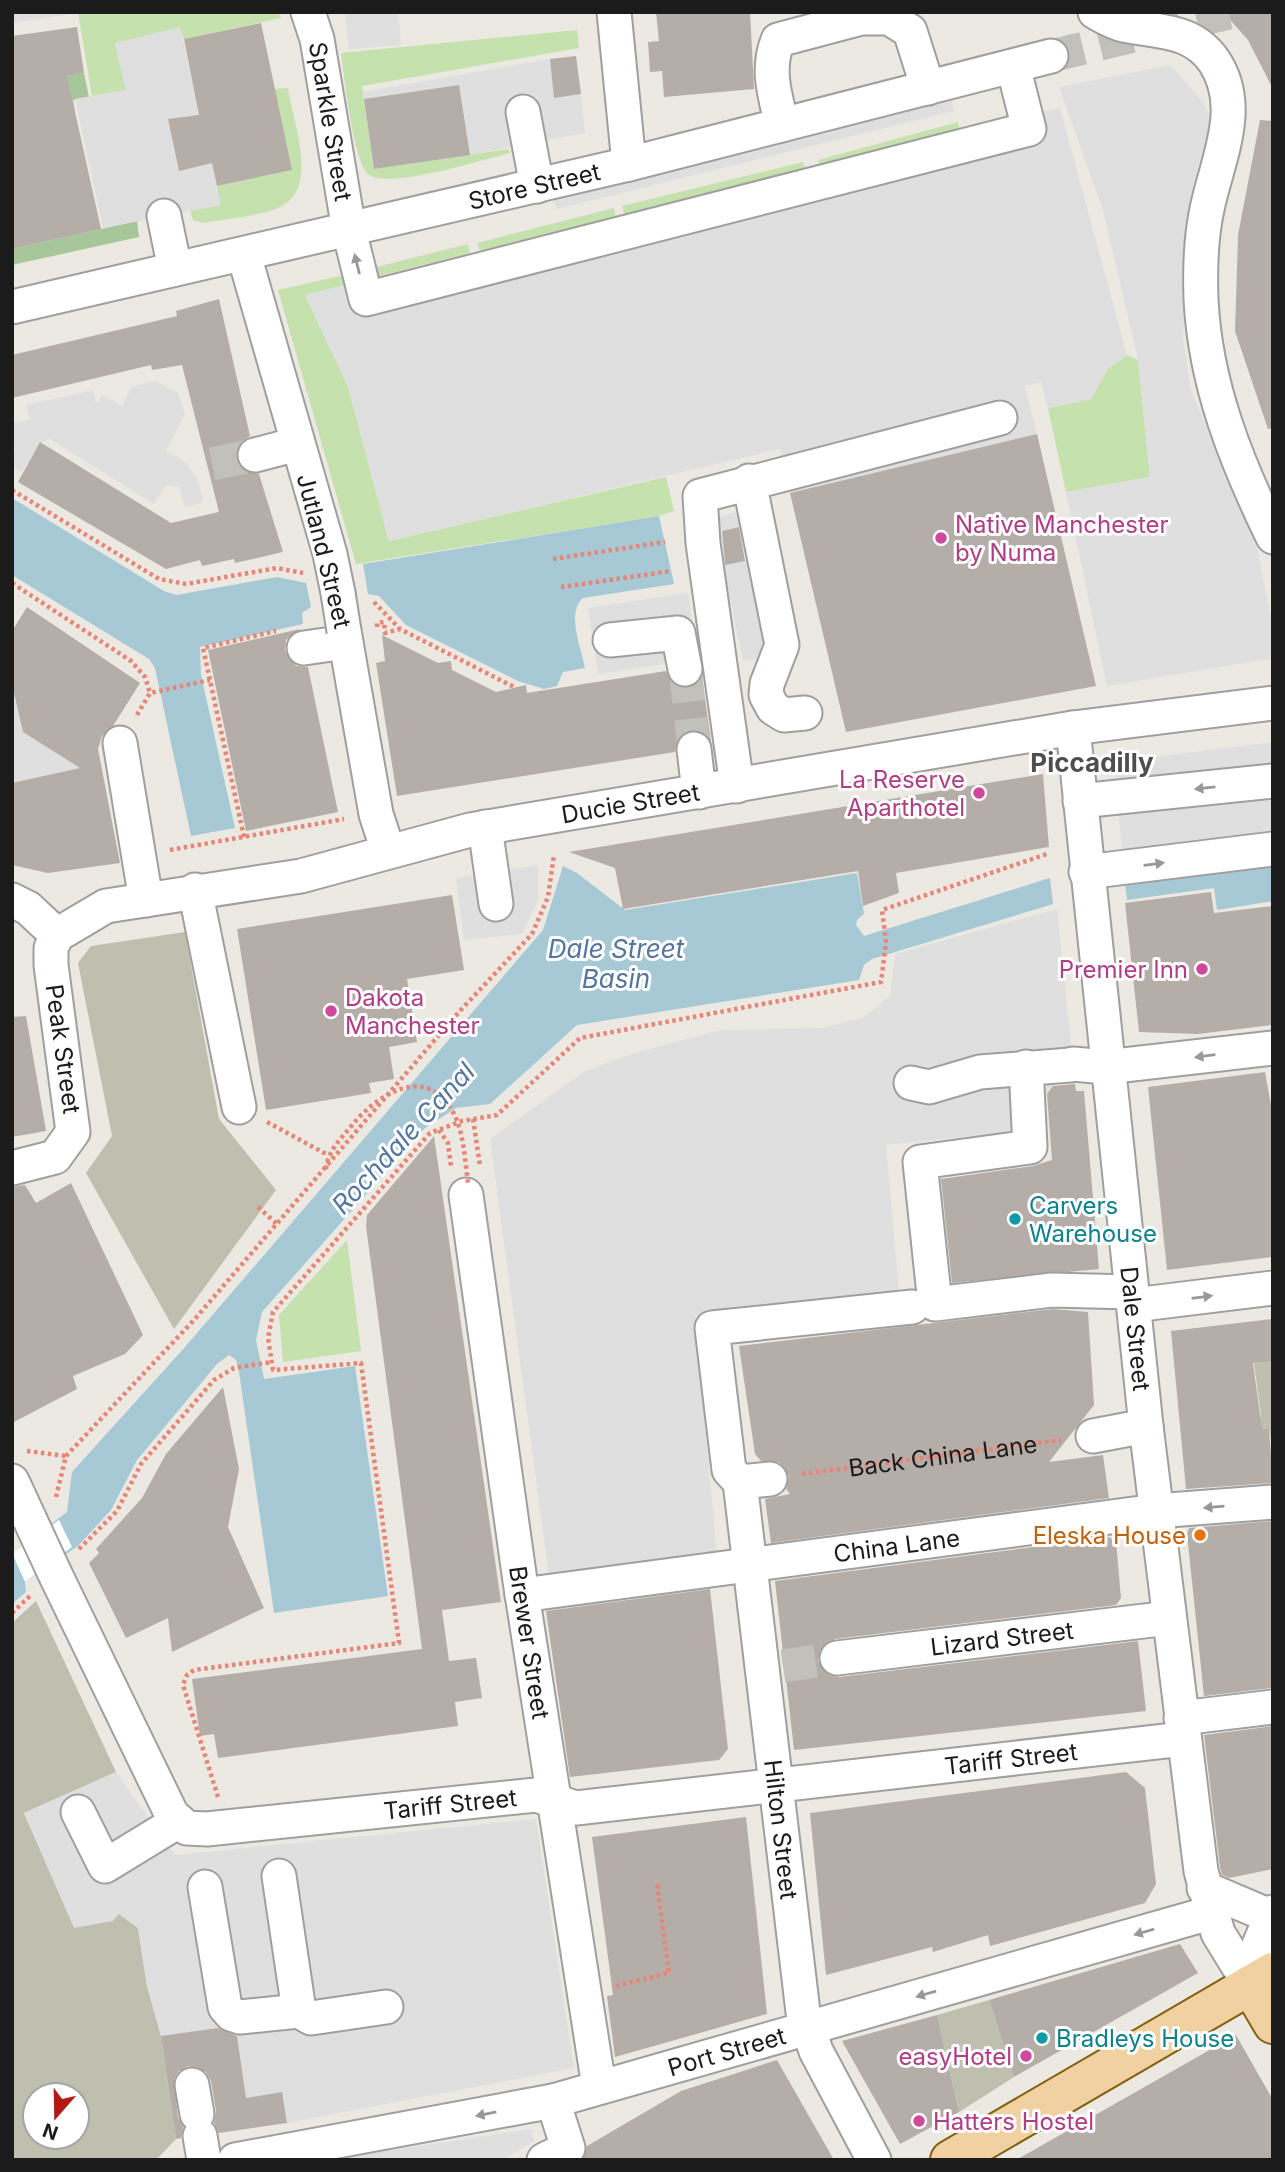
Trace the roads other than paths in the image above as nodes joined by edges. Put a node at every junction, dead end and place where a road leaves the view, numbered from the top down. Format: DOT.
graph roads {
  1 [pos="309,12"];
  2 [pos="614,12"];
  3 [pos="1095,12"];
  4 [pos="1051,56"];
  5 [pos="1013,66"];
  6 [pos="928,88"];
  7 [pos="523,112"];
  8 [pos="782,125"];
  9 [pos="629,164"];
  10 [pos="537,186"];
  11 [pos="164,216"];
  12 [pos="349,230"];
  13 [pos="243,255"];
  14 [pos="175,269"];
  15 [pos="12,307"];
  16 [pos="1000,418"];
  17 [pos="297,444"];
  18 [pos="255,455"];
  19 [pos="749,481"];
  20 [pos="1273,537"];
  21 [pos="345,636"];
  22 [pos="292,639"];
  23 [pos="610,640"];
  24 [pos="685,668"];
  25 [pos="1273,702"];
  26 [pos="806,713"];
  27 [pos="1073,727"];
  28 [pos="120,743"];
  29 [pos="694,750"];
  30 [pos="1273,781"];
  31 [pos="737,786"];
  32 [pos="699,792"];
  33 [pos="1080,802"];
  34 [pos="485,827"];
  35 [pos="1273,849"];
  36 [pos="388,850"];
  37 [pos="1086,872"];
  38 [pos="195,890"];
  39 [pos="12,900"];
  40 [pos="146,900"];
  41 [pos="496,905"];
  42 [pos="57,935"];
  43 [pos="1273,1048"];
  44 [pos="1026,1067"];
  45 [pos="1106,1068"];
  46 [pos="980,1072"];
  47 [pos="239,1107"];
  48 [pos="12,1168"];
  49 [pos="468,1180"];
  50 [pos="1273,1288"];
  51 [pos="1133,1298"];
  52 [pos="912,1307"];
  53 [pos="1146,1426"];
  54 [pos="1093,1436"];
  55 [pos="12,1481"];
  56 [pos="1273,1502"];
  57 [pos="1156,1511"];
  58 [pos="27,1523"];
  59 [pos="750,1567"];
  60 [pos="522,1595"];
  61 [pos="1169,1618"];
  62 [pos="837,1658"];
  63 [pos="1273,1707"];
  64 [pos="1182,1729"];
  65 [pos="774,1784"];
  66 [pos="554,1802"];
  67 [pos="78,1812"];
  68 [pos="177,1822"];
  69 [pos="279,1876"];
  70 [pos="205,1887"];
  71 [pos="1207,1900"];
  72 [pos="1271,1914"];
  73 [pos="1261,1979"];
  74 [pos="386,2007"];
  75 [pos="299,2011"];
  76 [pos="1273,2024"];
  77 [pos="808,2028"];
  78 [pos="599,2087"];
  79 [pos="553,2101"];
  80 [pos="562,2156"];
  81 [pos="235,2160"];
  82 [pos="874,2160"];
  83 [pos="950,2160"];
  1 -- 12 [label="street, Sparkle Street"];
  2 -- 9 [label="street"];
  3 -- 20 [label="street"];
  4 -- 5 [label="street, Store Street"];
  5 -- 6 [label="street, Store Street"];
  5 -- 12 [label="street, Sparkle Street, one-way"];
  6 -- 8 [label="street, Store Street"];
  6 -- 8 [label="street"];
  7 -- 10 [label="street"];
  8 -- 9 [label="street, Store Street"];
  9 -- 10 [label="street, Store Street"];
  10 -- 12 [label="street, Store Street"];
  11 -- 14 [label="street"];
  12 -- 13 [label="street, Store Street"];
  13 -- 14 [label="street, Store Street"];
  13 -- 17 [label="street, Jutland Street"];
  14 -- 15 [label="street, Store Street"];
  16 -- 19 [label="street"];
  17 -- 18 [label="street"];
  17 -- 21 [label="street, Jutland Street, bridge"];
  19 -- 26 [label="street"];
  19 -- 31 [label="street"];
  21 -- 22 [label="street"];
  21 -- 36 [label="street, Jutland Street"];
  23 -- 24 [label="street"];
  25 -- 27 [label="street, Ducie Street"];
  27 -- 31 [label="street, Ducie Street"];
  27 -- 33 [label="street, Dale Street"];
  28 -- 40 [label="street"];
  29 -- 32 [label="street"];
  30 -- 33 [label="street, one-way"];
  31 -- 32 [label="street, Ducie Street"];
  32 -- 34 [label="street, Ducie Street"];
  33 -- 37 [label="street, Dale Street"];
  34 -- 36 [label="street, Ducie Street"];
  34 -- 41 [label="street"];
  37 -- 35 [label="street, one-way"];
  36 -- 38 [label="street, Ducie Street"];
  37 -- 45 [label="street, Dale Street"];
  38 -- 40 [label="street, Ducie Street"];
  38 -- 47 [label="street"];
  39 -- 42 [label="street"];
  40 -- 42 [label="street, Ducie Street"];
  42 -- 48 [label="street, Peak Street"];
  43 -- 45 [label="street, one-way"];
  44 -- 45 [label="street"];
  44 -- 46 [label="street"];
  44 -- 51 [label="street"];
  45 -- 51 [label="street, Dale Street"];
  49 -- 60 [label="street, Brewer Street"];
  51 -- 50 [label="street, one-way"];
  51 -- 53 [label="street, Dale Street"];
  52 -- 59 [label="street, Hilton Street"];
  53 -- 54 [label="street"];
  53 -- 57 [label="street, Dale Street"];
  55 -- 58 [label="street"];
  56 -- 57 [label="street, China Lane, one-way"];
  57 -- 59 [label="street, China Lane"];
  57 -- 61 [label="street, Dale Street"];
  58 -- 68 [label="street, bridge"];
  59 -- 60 [label="street, China Lane"];
  59 -- 65 [label="street, Hilton Street"];
  60 -- 66 [label="street, Brewer Street"];
  61 -- 62 [label="street, Lizard Street"];
  61 -- 64 [label="street, Dale Street"];
  63 -- 64 [label="street, Tariff Street"];
  64 -- 65 [label="street, Tariff Street"];
  64 -- 71 [label="street, Dale Street"];
  65 -- 66 [label="street, Tariff Street"];
  65 -- 77 [label="street, Hilton Street"];
  66 -- 68 [label="street, Tariff Street"];
  66 -- 78 [label="street, Brewer Street"];
  67 -- 68 [label="street"];
  69 -- 75 [label="street"];
  70 -- 75 [label="street"];
  71 -- 72 [label="street"];
  71 -- 73 [label="street, Dale Street"];
  71 -- 77 [label="street, Port Street, one-way"];
  72 -- 73 [label="street"];
  73 -- 76 [label="main road, Dale Street"];
  73 -- 83 [label="main road"];
  74 -- 75 [label="street"];
  77 -- 78 [label="street, Port Street"];
  77 -- 82 [label="street, Hilton Street"];
  78 -- 79 [label="street, Port Street"];
  79 -- 80 [label="street"];
  79 -- 81 [label="street, Port Street, one-way"];
}
